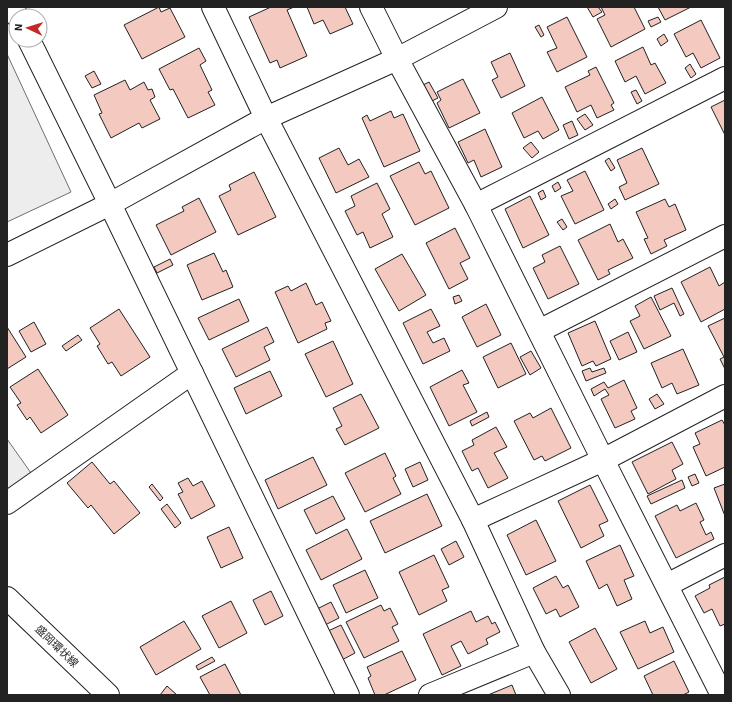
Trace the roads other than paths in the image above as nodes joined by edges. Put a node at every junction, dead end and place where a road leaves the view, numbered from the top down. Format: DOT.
graph roads {
  1 [pos="212,7"];
  2 [pos="371,7"];
  3 [pos="496,7"];
  4 [pos="32,48"];
  5 [pos="397,59"];
  6 [pos="725,78"];
  7 [pos="266,118"];
  8 [pos="110,204"];
  9 [pos="476,205"];
  10 [pos="725,236"];
  11 [pos="7,254"];
  12 [pos="539,331"];
  13 [pos="192,373"];
  14 [pos="725,396"];
  15 [pos="603,460"];
  16 [pos="7,503"];
  17 [pos="472,520"];
  18 [pos="725,556"];
  19 [pos="667,585"];
  20 [pos="7,598"];
  21 [pos="534,652"];
  22 [pos="108,695"];
  23 [pos="348,695"];
  24 [pos="430,695"];
  25 [pos="559,695"];
  26 [pos="722,695"];
  1 -- 7 [label="street"];
  2 -- 5 [label="street"];
  3 -- 5 [label="street"];
  4 -- 8 [label="street"];
  5 -- 7 [label="street"];
  5 -- 9 [label="street"];
  6 -- 9 [label="street"];
  7 -- 8 [label="street"];
  7 -- 17 [label="street"];
  8 -- 11 [label="street"];
  8 -- 13 [label="street"];
  9 -- 12 [label="street"];
  10 -- 12 [label="street"];
  12 -- 15 [label="street"];
  13 -- 16 [label="street"];
  13 -- 23 [label="street"];
  14 -- 15 [label="street"];
  15 -- 17 [label="street"];
  15 -- 19 [label="street"];
  17 -- 21 [label="street"];
  18 -- 19 [label="street"];
  19 -- 26 [label="street"];
  20 -- 22 [label="street, 盛岡環状線"];
  21 -- 24 [label="street"];
  21 -- 25 [label="street"];
}
